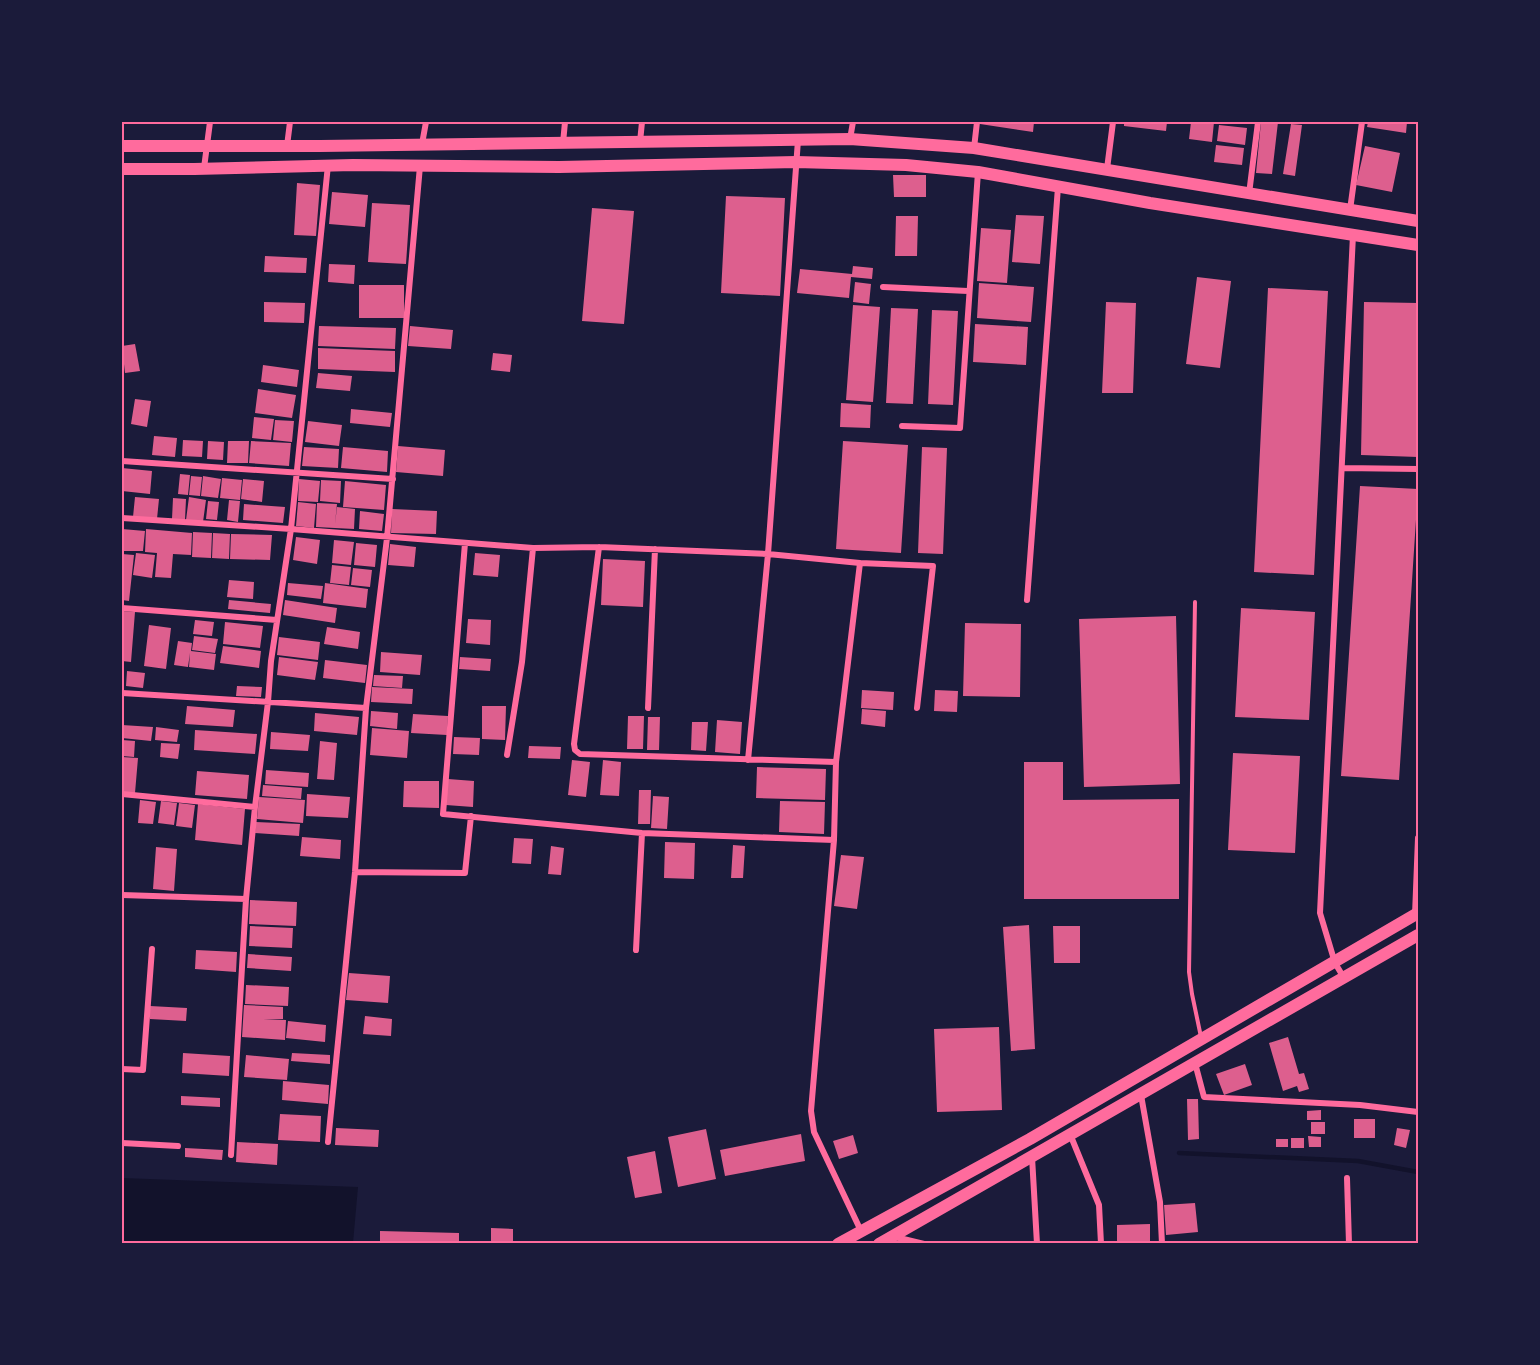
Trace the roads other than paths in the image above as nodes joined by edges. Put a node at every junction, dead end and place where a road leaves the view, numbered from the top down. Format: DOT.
graph roads {
  1 [pos="210,122"];
  2 [pos="290,122"];
  3 [pos="426,122"];
  4 [pos="565,122"];
  5 [pos="642,122"];
  6 [pos="853,122"];
  7 [pos="977,122"];
  8 [pos="1113,122"];
  9 [pos="1258,122"];
  10 [pos="1362,122"];
  11 [pos="850,139"];
  12 [pos="798,140"];
  13 [pos="640,143"];
  14 [pos="422,144"];
  15 [pos="563,144"];
  16 [pos="122,146"];
  17 [pos="206,147"];
  18 [pos="287,147"];
  19 [pos="974,148"];
  20 [pos="796,162"];
  21 [pos="328,165"];
  22 [pos="420,166"];
  23 [pos="122,169"];
  24 [pos="204,169"];
  25 [pos="1107,169"];
  26 [pos="978,172"];
  27 [pos="1058,187"];
  28 [pos="1249,194"];
  29 [pos="1350,210"];
  30 [pos="1419,221"];
  31 [pos="1353,235"];
  32 [pos="1419,245"];
  33 [pos="884,287"];
  34 [pos="968,291"];
  35 [pos="902,426"];
  36 [pos="122,461"];
  37 [pos="1343,468"];
  38 [pos="1419,469"];
  39 [pos="296,471"];
  40 [pos="393,479"];
  41 [pos="122,518"];
  42 [pos="291,529"];
  43 [pos="387,538"];
  44 [pos="465,543"];
  45 [pos="599,547"];
  46 [pos="533,548"];
  47 [pos="655,549"];
  48 [pos="768,554"];
  49 [pos="860,563"];
  50 [pos="1027,600"];
  51 [pos="1196,602"];
  52 [pos="122,608"];
  53 [pos="277,620"];
  54 [pos="122,693"];
  55 [pos="268,702"];
  56 [pos="366,708"];
  57 [pos="648,708"];
  58 [pos="917,708"];
  59 [pos="507,755"];
  60 [pos="748,760"];
  61 [pos="836,762"];
  62 [pos="122,794"];
  63 [pos="255,807"];
  64 [pos="471,816"];
  65 [pos="642,833"];
  66 [pos="1419,838"];
  67 [pos="834,840"];
  68 [pos="355,872"];
  69 [pos="122,895"];
  70 [pos="246,899"];
  71 [pos="1417,915"];
  72 [pos="1419,935"];
  73 [pos="152,949"];
  74 [pos="636,950"];
  75 [pos="1335,963"];
  76 [pos="1344,978"];
  77 [pos="1202,1041"];
  78 [pos="1195,1063"];
  79 [pos="122,1069"];
  80 [pos="1141,1094"];
  81 [pos="1419,1112"];
  82 [pos="1070,1134"];
  83 [pos="328,1142"];
  84 [pos="122,1143"];
  85 [pos="178,1146"];
  86 [pos="231,1155"];
  87 [pos="1032,1156"];
  88 [pos="1347,1179"];
  89 [pos="861,1232"];
  90 [pos="892,1236"];
  91 [pos="838,1244"];
  92 [pos="879,1244"];
  93 [pos="924,1244"];
  94 [pos="1037,1244"];
  95 [pos="1101,1244"];
  96 [pos="1162,1244"];
  97 [pos="1349,1244"];
  1 -- 17 [label="street"];
  2 -- 18 [label="street"];
  3 -- 14 [label="street"];
  4 -- 15 [label="street"];
  5 -- 13 [label="street"];
  6 -- 11 [label="street"];
  7 -- 19 [label="street"];
  8 -- 25 [label="street"];
  9 -- 28 [label="street"];
  10 -- 29 [label="street"];
  11 -- 12 [label="highway"];
  11 -- 19 [label="highway"];
  12 -- 13 [label="highway"];
  12 -- 20 [label="street"];
  13 -- 15 [label="highway"];
  14 -- 15 [label="highway"];
  14 -- 18 [label="highway"];
  16 -- 17 [label="highway"];
  17 -- 18 [label="highway"];
  17 -- 24 [label="street"];
  19 -- 25 [label="highway"];
  20 -- 22 [label="highway"];
  20 -- 26 [label="highway"];
  20 -- 48 [label="street"];
  21 -- 22 [label="highway"];
  21 -- 24 [label="highway"];
  21 -- 39 [label="street"];
  22 -- 40 [label="street"];
  23 -- 24 [label="highway"];
  25 -- 28 [label="highway"];
  26 -- 27 [label="highway"];
  26 -- 34 [label="street"];
  27 -- 31 [label="highway"];
  27 -- 50 [label="street"];
  28 -- 29 [label="highway"];
  29 -- 30 [label="highway"];
  31 -- 32 [label="highway"];
  31 -- 37 [label="street"];
  33 -- 34 [label="street"];
  34 -- 35 [label="street"];
  36 -- 39 [label="street"];
  37 -- 38 [label="street"];
  37 -- 75 [label="street"];
  39 -- 40 [label="street"];
  39 -- 42 [label="street"];
  40 -- 43 [label="street"];
  41 -- 42 [label="street"];
  42 -- 43 [label="street"];
  42 -- 53 [label="street"];
  43 -- 44 [label="street"];
  43 -- 56 [label="street"];
  44 -- 46 [label="street"];
  44 -- 64 [label="street"];
  45 -- 46 [label="street"];
  45 -- 47 [label="street"];
  45 -- 60 [label="street"];
  46 -- 59 [label="street"];
  47 -- 48 [label="street"];
  47 -- 57 [label="street"];
  48 -- 49 [label="street"];
  48 -- 60 [label="street"];
  49 -- 58 [label="street"];
  49 -- 61 [label="street"];
  51 -- 77 [label="lane"];
  52 -- 53 [label="street"];
  53 -- 55 [label="street"];
  54 -- 55 [label="street"];
  55 -- 56 [label="street"];
  55 -- 63 [label="street"];
  56 -- 68 [label="street"];
  60 -- 61 [label="street"];
  61 -- 67 [label="street"];
  62 -- 63 [label="street"];
  63 -- 70 [label="street"];
  64 -- 65 [label="street"];
  64 -- 68 [label="street"];
  65 -- 67 [label="street"];
  65 -- 74 [label="street"];
  66 -- 71 [label="street"];
  67 -- 89 [label="street"];
  68 -- 83 [label="street"];
  69 -- 70 [label="street"];
  70 -- 86 [label="street"];
  71 -- 75 [label="highway"];
  72 -- 76 [label="highway"];
  73 -- 79 [label="street"];
  75 -- 76 [label="street"];
  75 -- 77 [label="highway"];
  76 -- 78 [label="highway"];
  77 -- 89 [label="highway"];
  78 -- 80 [label="highway"];
  78 -- 81 [label="street"];
  80 -- 82 [label="highway"];
  80 -- 96 [label="street"];
  82 -- 87 [label="highway"];
  82 -- 95 [label="street"];
  84 -- 85 [label="street"];
  87 -- 90 [label="highway"];
  87 -- 94 [label="street"];
  88 -- 97 [label="street"];
  89 -- 91 [label="highway"];
  90 -- 92 [label="highway"];
  90 -- 93 [label="street"];
}
